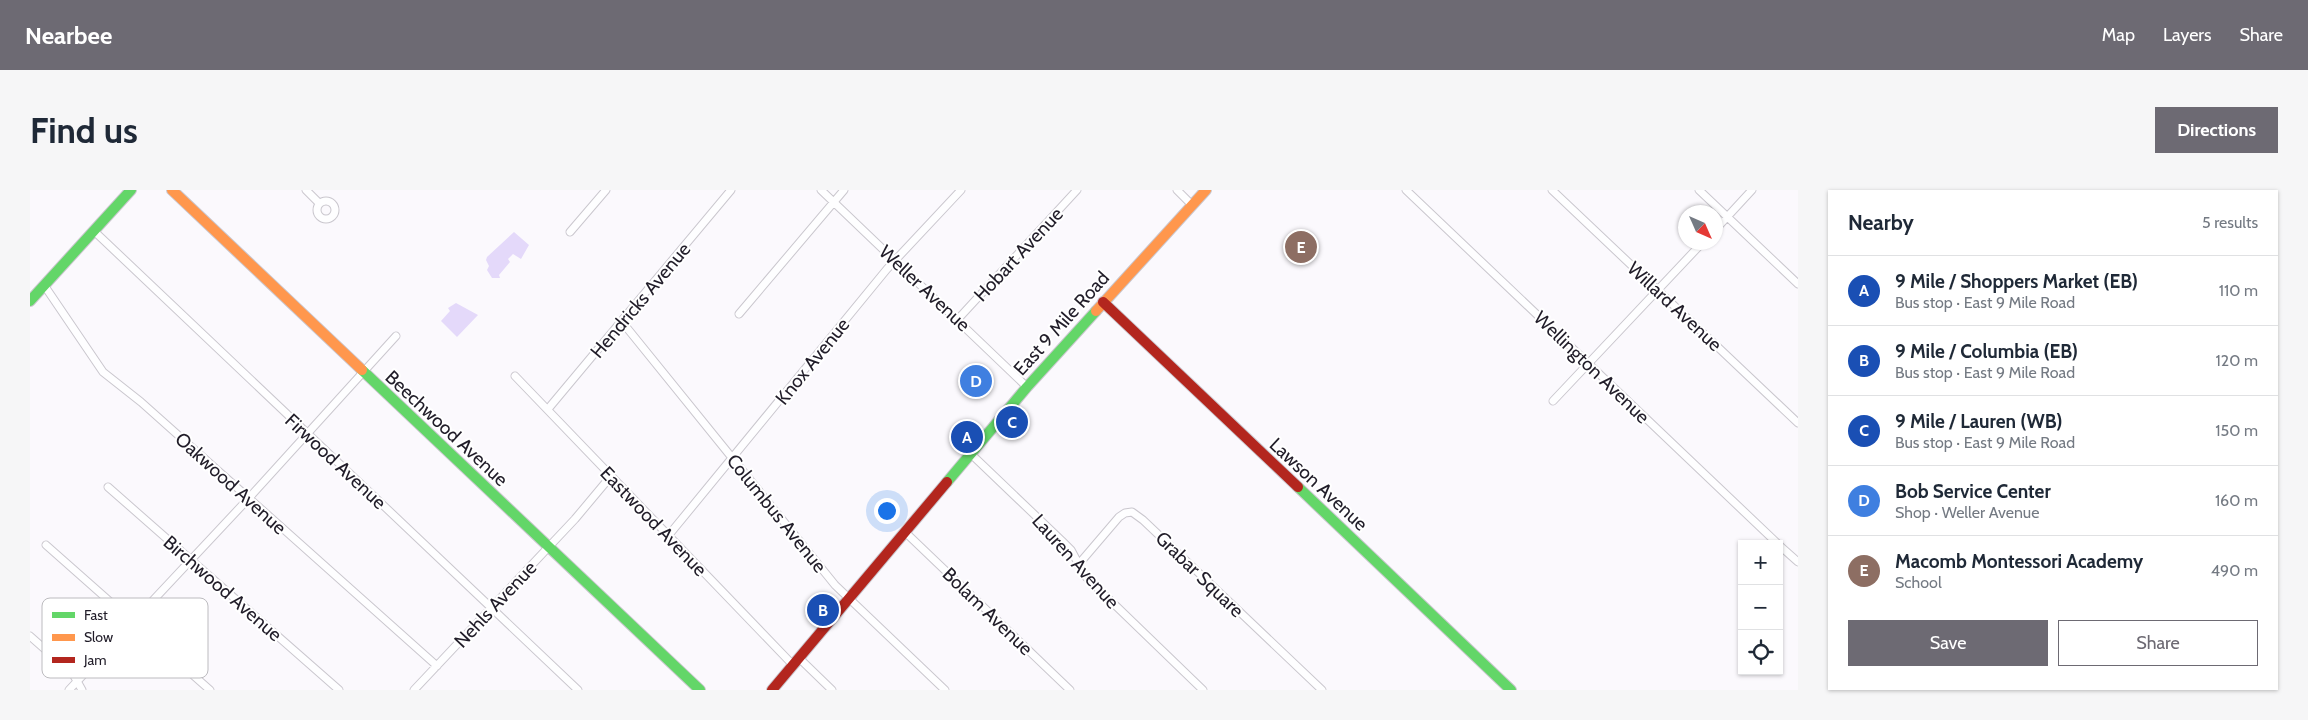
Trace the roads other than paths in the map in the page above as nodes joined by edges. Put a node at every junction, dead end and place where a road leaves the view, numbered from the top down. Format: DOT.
graph roads {
  1 [pos="131,190"];
  2 [pos="172,190"];
  3 [pos="306,190"];
  4 [pos="731,190"];
  5 [pos="821,190"];
  6 [pos="844,190"];
  7 [pos="960,190"];
  8 [pos="1077,190"];
  9 [pos="1176,190"];
  10 [pos="1206,190"];
  11 [pos="1406,190"];
  12 [pos="1552,190"];
  13 [pos="1699,190"];
  14 [pos="1752,190"];
  15 [pos="602,191"];
  16 [pos="833,201"];
  17 [pos="319,203"];
  18 [pos="1192,205"];
  19 [pos="1727,217"];
  20 [pos="1723,221"];
  21 [pos="94,232"];
  22 [pos="570,232"];
  23 [pos="1696,250"];
  24 [pos="895,260"];
  25 [pos="1798,284"];
  26 [pos="44,285"];
  27 [pos="1659,290"];
  28 [pos="30,300"];
  29 [pos="1103,302"];
  30 [pos="739,314"];
  31 [pos="958,319"];
  32 [pos="622,323"];
  33 [pos="396,336"];
  34 [pos="1588,364"];
  35 [pos="364,373"];
  36 [pos="515,376"];
  37 [pos="1027,387"];
  38 [pos="1553,401"];
  39 [pos="548,409"];
  40 [pos="1798,423"];
  41 [pos="307,434"];
  42 [pos="970,453"];
  43 [pos="733,458"];
  44 [pos="611,476"];
  45 [pos="108,487"];
  46 [pos="248,499"];
  47 [pos="905,532"];
  48 [pos="668,536"];
  49 [pos="1775,540"];
  50 [pos="46,545"];
  51 [pos="549,547"];
  52 [pos="1783,548"];
  53 [pos="190,560"];
  54 [pos="1798,562"];
  55 [pos="1078,565"];
  56 [pos="106,598"];
  57 [pos="155,598"];
  58 [pos="849,599"];
  59 [pos="491,608"];
  60 [pos="30,636"];
  61 [pos="42,647"];
  62 [pos="796,662"];
  63 [pos="438,666"];
  64 [pos="75,678"];
  65 [pos="80,678"];
  66 [pos="196,678"];
  67 [pos="77,681"];
  68 [pos="69,690"];
  69 [pos="82,690"];
  70 [pos="210,690"];
  71 [pos="339,690"];
  72 [pos="414,690"];
  73 [pos="578,690"];
  74 [pos="700,690"];
  75 [pos="772,690"];
  76 [pos="832,690"];
  77 [pos="945,690"];
  78 [pos="1070,690"];
  79 [pos="1203,690"];
  80 [pos="1322,690"];
  81 [pos="1511,690"];
  1 -- 21 [label="street"];
  2 -- 35 [label="street, Beechwood Avenue"];
  3 -- 17 [label="street"];
  4 -- 32 [label="street, Hendricks Avenue"];
  5 -- 16 [label="street, Weller Avenue"];
  6 -- 16 [label="street"];
  7 -- 24 [label="street, Knox Avenue"];
  8 -- 31 [label="street, Hobart Avenue"];
  9 -- 18 [label="street"];
  10 -- 18 [label="street, East 9 Mile Road"];
  11 -- 34 [label="street, Wellington Avenue"];
  12 -- 27 [label="street, Willard Avenue"];
  13 -- 19 [label="street"];
  14 -- 19 [label="street"];
  15 -- 22 [label="street"];
  16 -- 24 [label="street, Weller Avenue"];
  16 -- 30 [label="street"];
  18 -- 29 [label="street, East 9 Mile Road"];
  19 -- 20 [label="street"];
  19 -- 25 [label="street"];
  21 -- 26 [label="street"];
  21 -- 41 [label="street, Firwood Avenue"];
  23 -- 27 [label="street"];
  24 -- 31 [label="street, Weller Avenue"];
  24 -- 43 [label="street, Knox Avenue"];
  26 -- 28 [label="street"];
  26 -- 46 [label="street, Oakwood Avenue"];
  27 -- 34 [label="street"];
  27 -- 40 [label="street, Willard Avenue"];
  29 -- 37 [label="street, East 9 Mile Road"];
  29 -- 81 [label="street, Lawson Avenue"];
  31 -- 37 [label="street, Weller Avenue"];
  32 -- 39 [label="street, Hendricks Avenue"];
  32 -- 43 [label="street, Columbus Avenue"];
  33 -- 35 [label="street"];
  34 -- 38 [label="street"];
  34 -- 49 [label="street, Wellington Avenue"];
  35 -- 41 [label="street"];
  35 -- 51 [label="street, Beechwood Avenue"];
  36 -- 39 [label="street, Eastwood Avenue"];
  37 -- 42 [label="street, East 9 Mile Road"];
  39 -- 44 [label="street, Eastwood Avenue"];
  41 -- 46 [label="street"];
  41 -- 59 [label="street, Firwood Avenue"];
  42 -- 47 [label="street, East 9 Mile Road"];
  42 -- 55 [label="street, Lauren Avenue"];
  43 -- 48 [label="street, Knox Avenue"];
  43 -- 58 [label="street, Columbus Avenue"];
  44 -- 48 [label="street, Eastwood Avenue"];
  44 -- 51 [label="street, Nehls Avenue"];
  45 -- 53 [label="street, Birchwood Avenue"];
  46 -- 53 [label="street"];
  46 -- 63 [label="street, Oakwood Avenue"];
  47 -- 58 [label="street, East 9 Mile Road"];
  47 -- 78 [label="street, Bolam Avenue"];
  48 -- 62 [label="street, Eastwood Avenue"];
  50 -- 56 [label="street"];
  51 -- 59 [label="street, Nehls Avenue"];
  51 -- 74 [label="street, Beechwood Avenue"];
  52 -- 54 [label="street, Wellington Avenue"];
  53 -- 57 [label="street"];
  53 -- 71 [label="street, Birchwood Avenue"];
  55 -- 79 [label="street, Lauren Avenue"];
  55 -- 80 [label="street, Grabar Square"];
  58 -- 62 [label="street, East 9 Mile Road"];
  58 -- 77 [label="street, Columbus Avenue"];
  59 -- 63 [label="street, Nehls Avenue"];
  59 -- 73 [label="street, Firwood Avenue"];
  60 -- 61 [label="street"];
  62 -- 75 [label="street, East 9 Mile Road"];
  62 -- 76 [label="street, Eastwood Avenue"];
  63 -- 72 [label="street, Nehls Avenue"];
  64 -- 67 [label="street"];
  65 -- 67 [label="street"];
  66 -- 70 [label="street"];
  67 -- 68 [label="street"];
  67 -- 69 [label="street"];
}
